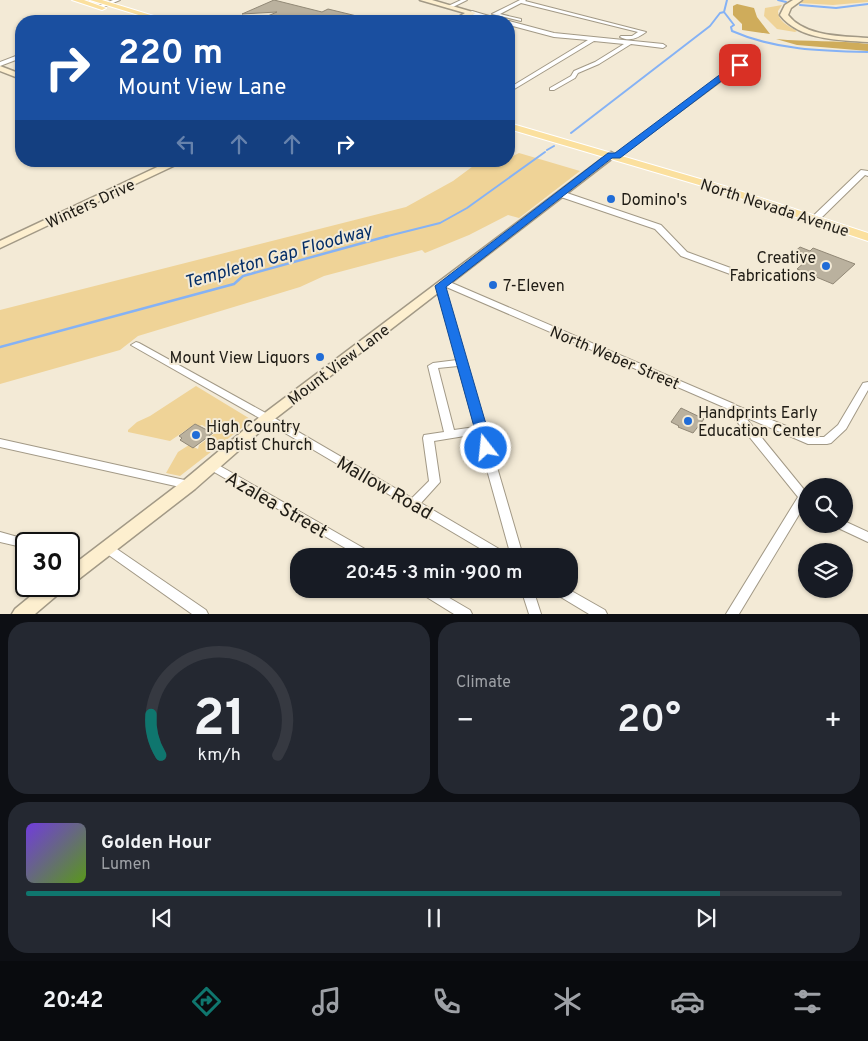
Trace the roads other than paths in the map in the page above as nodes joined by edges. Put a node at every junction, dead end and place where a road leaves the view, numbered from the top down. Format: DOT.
graph roads {
  1 [pos="76,0"];
  2 [pos="118,0"];
  3 [pos="424,0"];
  4 [pos="444,0"];
  5 [pos="465,0"];
  6 [pos="798,0"];
  7 [pos="523,1"];
  8 [pos="100,4"];
  9 [pos="457,4"];
  10 [pos="449,7"];
  11 [pos="472,13"];
  12 [pos="131,15"];
  13 [pos="142,15"];
  14 [pos="468,15"];
  15 [pos="485,15"];
  16 [pos="494,15"];
  17 [pos="515,21"];
  18 [pos="515,25"];
  19 [pos="643,32"];
  20 [pos="593,39"];
  21 [pos="868,40"];
  22 [pos="628,43"];
  23 [pos="663,46"];
  24 [pos="15,58"];
  25 [pos="0,64"];
  26 [pos="740,65"];
  27 [pos="0,68"];
  28 [pos="15,74"];
  29 [pos="515,87"];
  30 [pos="552,89"];
  31 [pos="515,128"];
  32 [pos="614,155"];
  33 [pos="166,167"];
  34 [pos="866,173"];
  35 [pos="561,194"];
  36 [pos="815,219"];
  37 [pos="868,238"];
  38 [pos="0,245"];
  39 [pos="744,276"];
  40 [pos="443,285"];
  41 [pos="136,345"];
  42 [pos="460,362"];
  43 [pos="866,384"];
  44 [pos="730,406"];
  45 [pos="267,418"];
  46 [pos="481,430"];
  47 [pos="450,434"];
  48 [pos="0,443"];
  49 [pos="212,466"];
  50 [pos="189,485"];
  51 [pos="798,489"];
  52 [pos="412,504"];
  53 [pos="798,509"];
  54 [pos="853,530"];
  55 [pos="0,537"];
  56 [pos="868,537"];
  57 [pos="15,541"];
  58 [pos="107,548"];
  59 [pos="354,548"];
  60 [pos="488,548"];
  61 [pos="515,548"];
  62 [pos="80,560"];
  63 [pos="42,597"];
  64 [pos="439,598"];
  65 [pos="530,598"];
  66 [pos="573,598"];
  67 [pos="20,614"];
  68 [pos="202,614"];
  69 [pos="466,614"];
  70 [pos="535,614"];
  71 [pos="601,614"];
  72 [pos="732,614"];
  1 -- 8 [label="main road"];
  2 -- 8 [label="street"];
  3 -- 10 [label="street"];
  4 -- 9 [label="street"];
  5 -- 9 [label="street"];
  6 -- 21 [label="street"];
  7 -- 16 [label="street"];
  7 -- 19 [label="street"];
  8 -- 12 [label="main road"];
  8 -- 13 [label="main road"];
  9 -- 10 [label="street"];
  10 -- 11 [label="street"];
  11 -- 14 [label="street"];
  11 -- 15 [label="street"];
  17 -- 19 [label="street"];
  18 -- 20 [label="street"];
  20 -- 22 [label="street"];
  20 -- 29 [label="street"];
  22 -- 23 [label="street"];
  22 -- 30 [label="street"];
  24 -- 25 [label="street"];
  26 -- 32 [label="street, Mount View Lane"];
  27 -- 28 [label="street"];
  31 -- 32 [label="main road, North Nevada Avenue"];
  32 -- 35 [label="street, Mount View Lane"];
  32 -- 36 [label="main road, North Nevada Avenue"];
  33 -- 38 [label="street, Winters Drive"];
  34 -- 36 [label="street"];
  35 -- 39 [label="street"];
  35 -- 40 [label="street, Mount View Lane"];
  36 -- 37 [label="main road, North Nevada Avenue"];
  40 -- 42 [label="street"];
  40 -- 44 [label="street, North Weber Street"];
  40 -- 45 [label="street, Mount View Lane"];
  41 -- 45 [label="street, Mallow Road"];
  42 -- 46 [label="street"];
  42 -- 47 [label="street"];
  43 -- 44 [label="street"];
  44 -- 51 [label="street, North Weber Street"];
  45 -- 49 [label="street, Mount View Lane"];
  45 -- 52 [label="street, Mallow Road"];
  46 -- 47 [label="street"];
  46 -- 61 [label="street"];
  47 -- 52 [label="street"];
  48 -- 50 [label="street"];
  49 -- 50 [label="street, Mount View Lane"];
  49 -- 59 [label="street, Azalea Street"];
  50 -- 58 [label="street, Mount View Lane"];
  52 -- 60 [label="street, Mallow Road"];
  53 -- 72 [label="street"];
  54 -- 56 [label="street"];
  55 -- 57 [label="street"];
  58 -- 62 [label="street, Mount View Lane"];
  58 -- 68 [label="street"];
  63 -- 67 [label="street"];
  64 -- 69 [label="street"];
  65 -- 70 [label="street"];
  66 -- 71 [label="street"];
}
